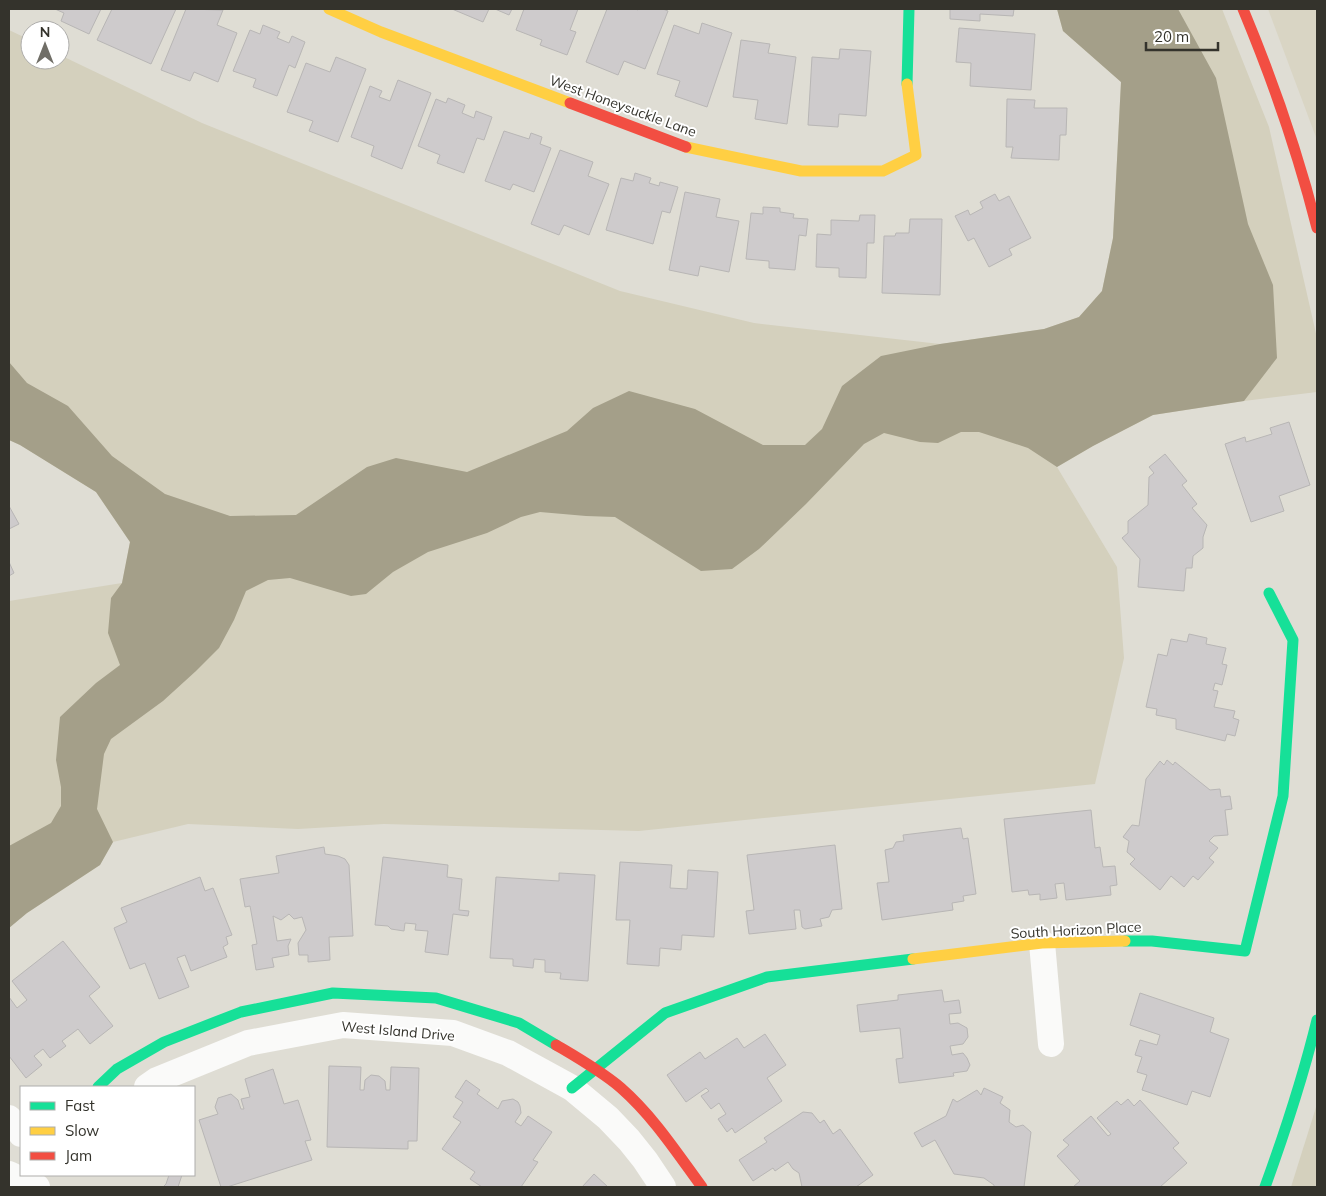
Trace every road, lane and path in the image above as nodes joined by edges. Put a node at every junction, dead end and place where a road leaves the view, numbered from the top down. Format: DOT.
graph roads {
  1 [pos="329,9"];
  2 [pos="909,9"];
  3 [pos="1243,9"];
  4 [pos="1317,228"];
  5 [pos="1269,593"];
  6 [pos="1042,943"];
  7 [pos="460,1004"];
  8 [pos="241,1012"];
  9 [pos="1317,1020"];
  10 [pos="453,1034"];
  11 [pos="248,1043"];
  12 [pos="1051,1044"];
  13 [pos="596,1069"];
  14 [pos="99,1086"];
  15 [pos="148,1086"];
  16 [pos="572,1088"];
  17 [pos="9,1118"];
  18 [pos="20,1133"];
  19 [pos="9,1174"];
  20 [pos="43,1176"];
  21 [pos="36,1187"];
  22 [pos="664,1187"];
  23 [pos="702,1187"];
  24 [pos="1265,1187"];
  1 -- 2 [label="street, West Honeysuckle Lane"];
  3 -- 4 [label="street"];
  5 -- 6 [label="street, South Horizon Place"];
  6 -- 12 [label="street"];
  6 -- 13 [label="street, South Horizon Place"];
  7 -- 8 [label="street"];
  7 -- 10 [label="street"];
  7 -- 13 [label="street"];
  8 -- 11 [label="street"];
  8 -- 14 [label="street"];
  9 -- 24 [label="street"];
  10 -- 11 [label="street, West Island Drive"];
  10 -- 16 [label="street, West Island Drive"];
  11 -- 15 [label="street, West Island Drive"];
  13 -- 16 [label="street, South Horizon Place"];
  13 -- 23 [label="street"];
  16 -- 22 [label="street, West Island Drive"];
  17 -- 18 [label="street"];
  19 -- 21 [label="street"];
  20 -- 21 [label="street"];
}
